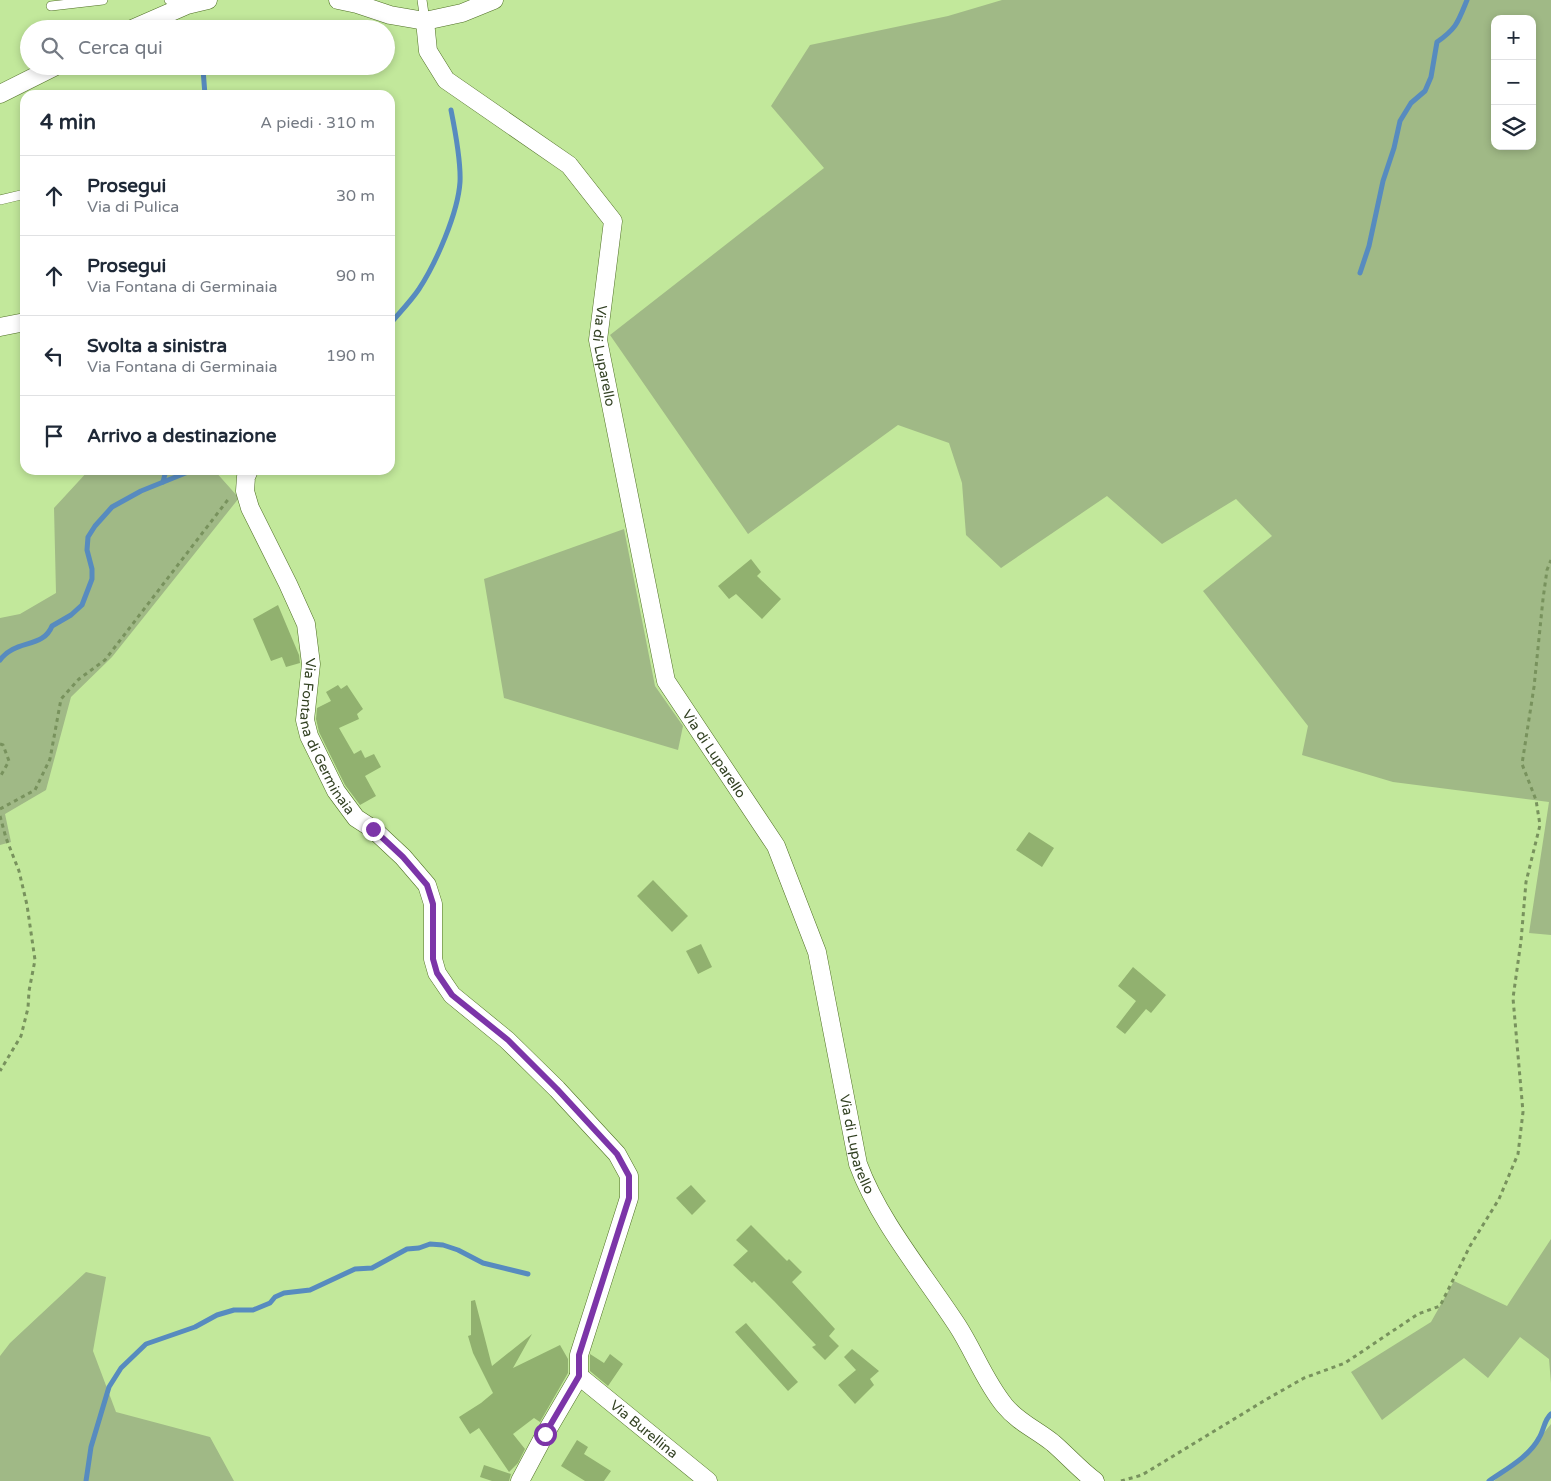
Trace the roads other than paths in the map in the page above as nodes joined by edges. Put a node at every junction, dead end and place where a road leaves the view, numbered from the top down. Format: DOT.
graph roads {
  1 [pos="103,0"];
  2 [pos="169,0"];
  3 [pos="208,0"];
  4 [pos="338,0"];
  5 [pos="422,0"];
  6 [pos="494,0"];
  7 [pos="187,5"];
  8 [pos="51,6"];
  9 [pos="153,20"];
  10 [pos="425,21"];
  11 [pos="38,75"];
  12 [pos="0,94"];
  13 [pos="20,195"];
  14 [pos="0,200"];
  15 [pos="20,323"];
  16 [pos="0,326"];
  17 [pos="248,475"];
  18 [pos="579,1376"];
  19 [pos="520,1481"];
  20 [pos="708,1481"];
  21 [pos="1095,1481"];
  1 -- 8 [label="lane"];
  2 -- 7 [label="lane"];
  3 -- 7 [label="street"];
  4 -- 10 [label="street"];
  5 -- 10 [label="lane"];
  6 -- 10 [label="street"];
  7 -- 9 [label="street"];
  10 -- 21 [label="street, Via di Luparello"];
  11 -- 12 [label="street"];
  13 -- 14 [label="lane"];
  15 -- 16 [label="street"];
  17 -- 18 [label="street, Via Fontana di Germinaia"];
  18 -- 19 [label="street"];
  18 -- 20 [label="street, Via Burellina"];
}
